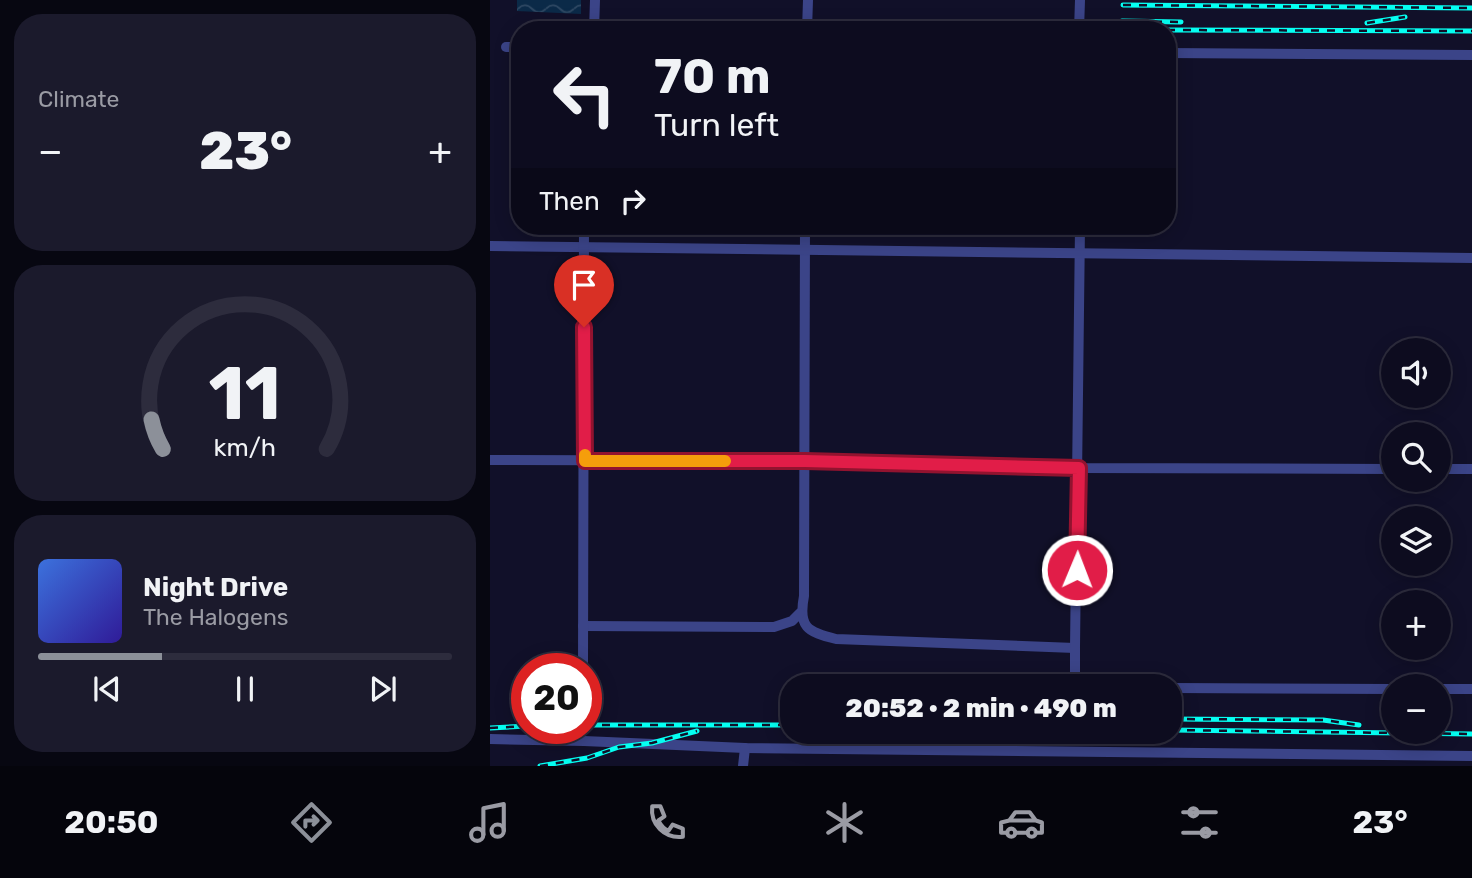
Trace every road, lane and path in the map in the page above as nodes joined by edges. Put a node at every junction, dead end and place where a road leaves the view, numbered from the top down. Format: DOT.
graph roads {
  1 [pos="595,0"];
  2 [pos="808,0"];
  3 [pos="1080,0"];
  4 [pos="594,21"];
  5 [pos="807,21"];
  6 [pos="1079,21"];
  7 [pos="506,47"];
  8 [pos="511,47"];
  9 [pos="1176,52"];
  10 [pos="1472,55"];
  11 [pos="584,235"];
  12 [pos="806,235"];
  13 [pos="1080,235"];
  14 [pos="490,246"];
  15 [pos="584,247"];
  16 [pos="805,250"];
  17 [pos="1080,254"];
  18 [pos="1472,258"];
  19 [pos="490,460"];
  20 [pos="585,461"];
  21 [pos="805,461"];
  22 [pos="1079,468"];
  23 [pos="1381,468"];
  24 [pos="1451,469"];
  25 [pos="1472,469"];
  26 [pos="800,614"];
  27 [pos="583,626"];
  28 [pos="1075,648"];
  29 [pos="583,653"];
  30 [pos="1075,674"];
  31 [pos="1182,688"];
  32 [pos="1381,689"];
  33 [pos="1451,689"];
  34 [pos="1472,689"];
  35 [pos="490,739"];
  36 [pos="511,739"];
  37 [pos="602,742"];
  38 [pos="744,748"];
  39 [pos="1472,756"];
  40 [pos="743,766"];
  1 -- 4 [label="lane"];
  2 -- 5 [label="lane"];
  3 -- 6 [label="lane"];
  7 -- 8 [label="lane"];
  9 -- 10 [label="lane"];
  11 -- 15 [label="lane"];
  12 -- 16 [label="lane"];
  13 -- 17 [label="lane"];
  14 -- 15 [label="lane"];
  15 -- 16 [label="lane"];
  15 -- 20 [label="lane"];
  16 -- 17 [label="lane"];
  16 -- 21 [label="lane"];
  17 -- 18 [label="lane"];
  17 -- 22 [label="lane"];
  19 -- 20 [label="lane"];
  20 -- 21 [label="lane"];
  20 -- 27 [label="lane"];
  21 -- 22 [label="lane"];
  21 -- 26 [label="lane"];
  22 -- 23 [label="lane"];
  22 -- 28 [label="lane"];
  24 -- 25 [label="lane"];
  26 -- 27 [label="lane"];
  26 -- 28 [label="lane"];
  27 -- 29 [label="lane"];
  28 -- 30 [label="lane"];
  31 -- 32 [label="lane"];
  33 -- 34 [label="lane"];
  35 -- 36 [label="lane"];
  37 -- 38 [label="lane"];
  38 -- 39 [label="lane"];
  38 -- 40 [label="lane"];
}
